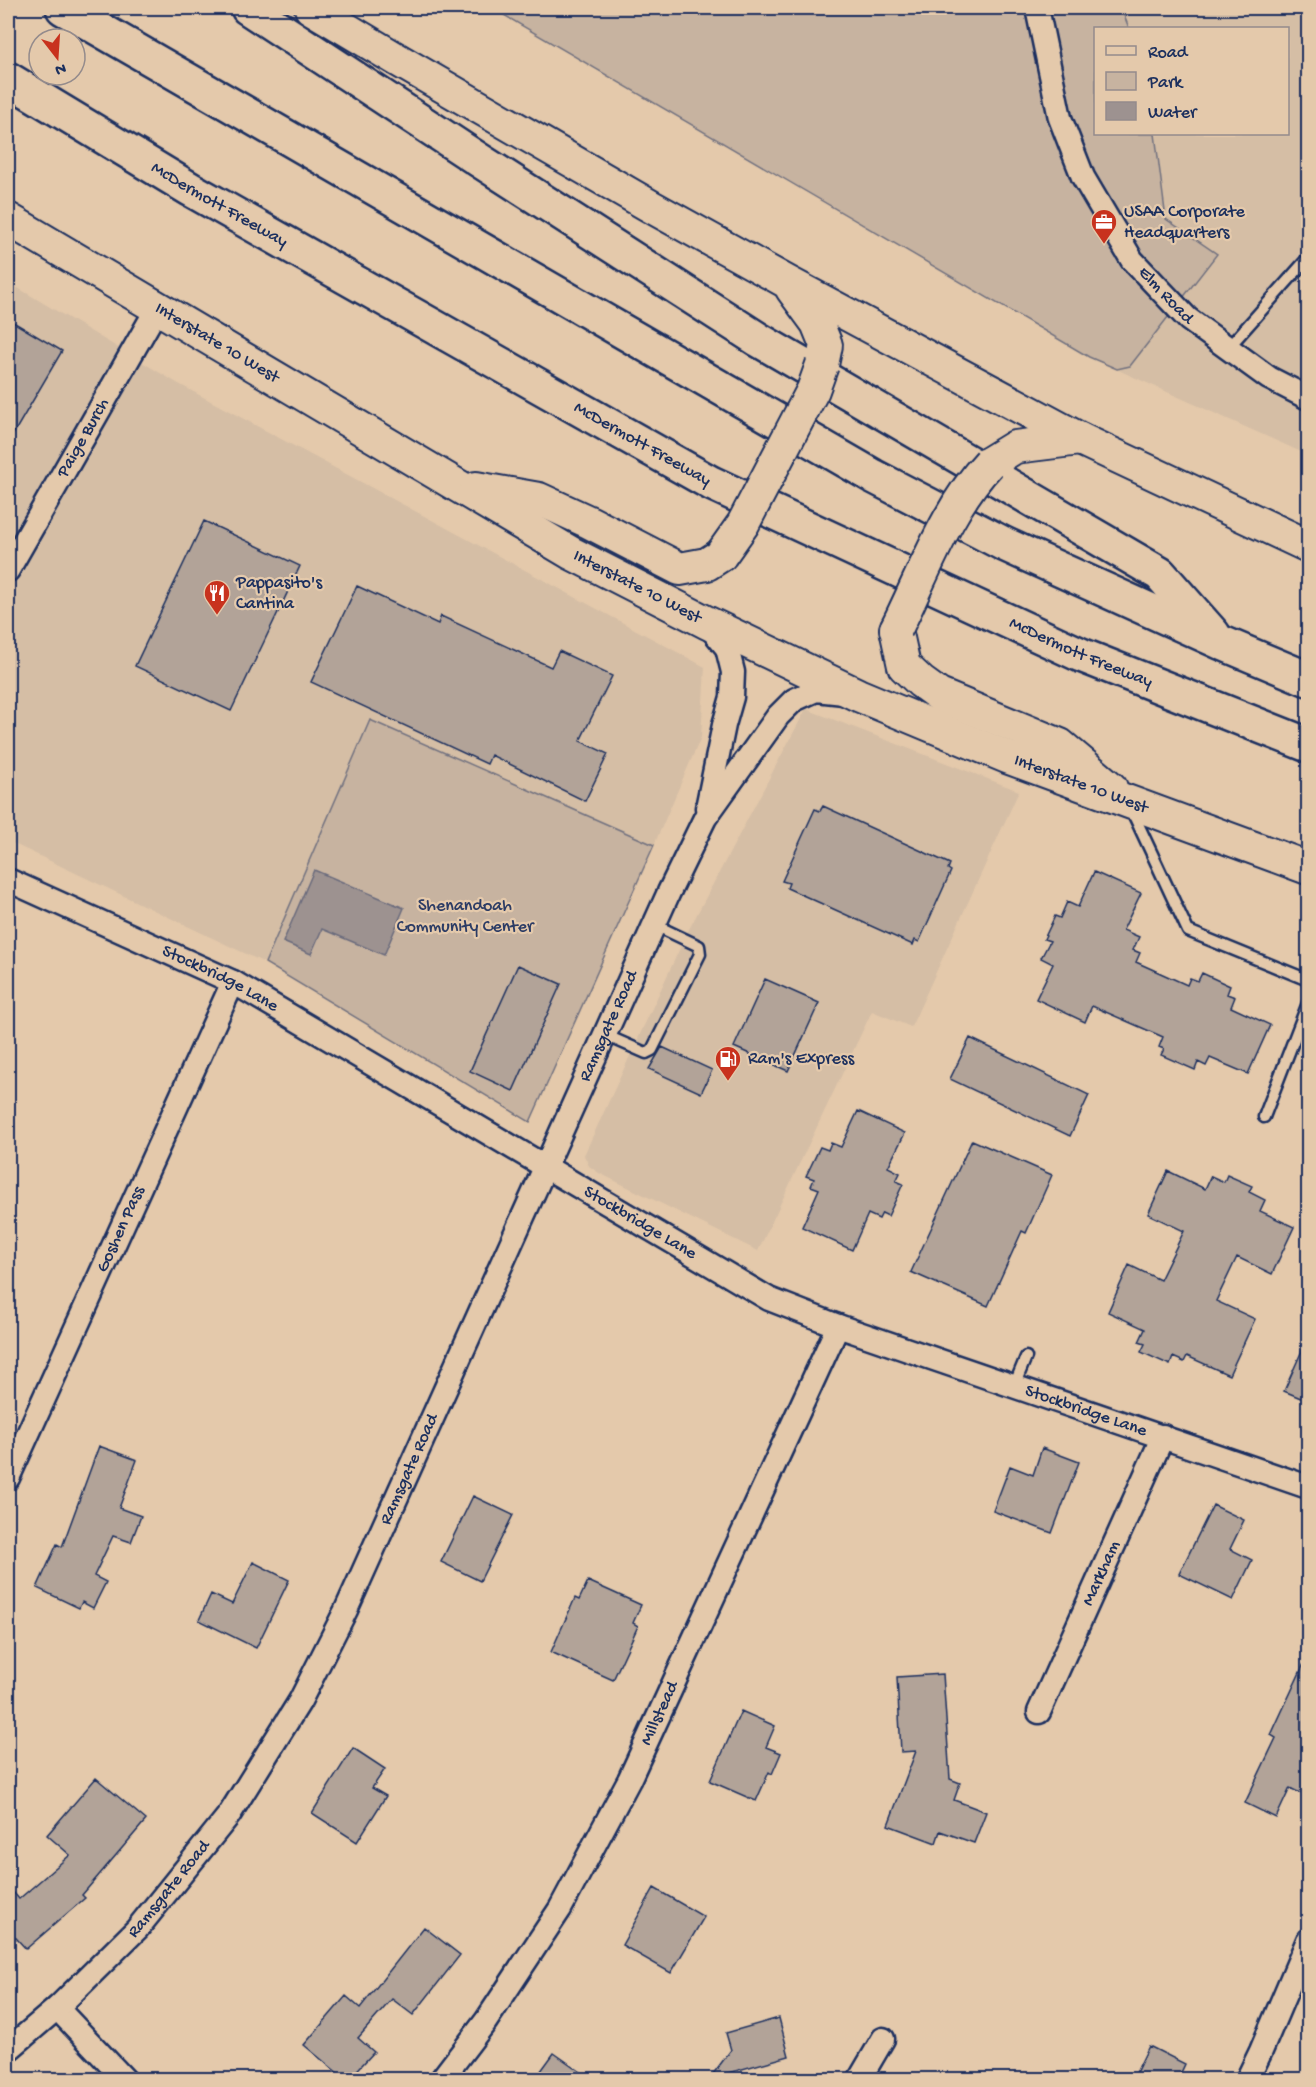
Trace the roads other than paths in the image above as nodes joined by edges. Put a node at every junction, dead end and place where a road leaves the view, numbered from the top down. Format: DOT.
graph roads {
  1 [pos="63,8"];
  2 [pos="248,8"];
  3 [pos="311,8"];
  4 [pos="1037,8"];
  5 [pos="8,79"];
  6 [pos="8,219"];
  7 [pos="1308,258"];
  8 [pos="787,282"];
  9 [pos="158,307"];
  10 [pos="1228,348"];
  11 [pos="1308,398"];
  12 [pos="1080,439"];
  13 [pos="457,485"];
  14 [pos="1308,546"];
  15 [pos="8,570"];
  16 [pos="706,622"];
  17 [pos="1220,642"];
  18 [pos="1308,679"];
  19 [pos="858,695"];
  20 [pos="1308,745"];
  21 [pos="1129,803"];
  22 [pos="705,818"];
  23 [pos="1308,868"];
  24 [pos="8,880"];
  25 [pos="655,925"];
  26 [pos="1308,980"];
  27 [pos="233,982"];
  28 [pos="1308,1003"];
  29 [pos="605,1035"];
  30 [pos="1264,1117"];
  31 [pos="546,1167"];
  32 [pos="838,1326"];
  33 [pos="1026,1357"];
  34 [pos="1014,1386"];
  35 [pos="1163,1436"];
  36 [pos="8,1478"];
  37 [pos="1308,1487"];
  38 [pos="1039,1712"];
  39 [pos="1308,1941"];
  40 [pos="57,2008"];
  41 [pos="884,2039"];
  42 [pos="8,2050"];
  43 [pos="124,2079"];
  44 [pos="441,2079"];
  45 [pos="859,2079"];
  46 [pos="1247,2079"];
  1 -- 17 [label="highway"];
  2 -- 17 [label="highway"];
  3 -- 8 [label="main road"];
  4 -- 10 [label="street, Elm Road"];
  5 -- 20 [label="highway, McDermott Freeway"];
  6 -- 9 [label="main road, Interstate 10 West"];
  7 -- 10 [label="lane"];
  8 -- 12 [label="main road"];
  8 -- 13 [label="main road, bridge"];
  9 -- 13 [label="main road, Interstate 10 West"];
  9 -- 15 [label="street, Paige Burch"];
  10 -- 11 [label="street, Elm Road"];
  12 -- 14 [label="main road"];
  12 -- 21 [label="main road, bridge"];
  13 -- 16 [label="main road, Interstate 10 West"];
  16 -- 19 [label="main road, Interstate 10 West"];
  16 -- 22 [label="street, Ramsgate Road"];
  17 -- 18 [label="highway"];
  19 -- 21 [label="main road, Interstate 10 West"];
  19 -- 22 [label="street, Ramsgate Road"];
  21 -- 23 [label="main road, Interstate 10 West"];
  21 -- 26 [label="lane"];
  22 -- 25 [label="street, Ramsgate Road"];
  24 -- 27 [label="street, Stockbridge Lane"];
  25 -- 29 [label="street, Ramsgate Road"];
  25 -- 29 [label="lane"];
  27 -- 31 [label="street, Stockbridge Lane"];
  27 -- 36 [label="street, Goshen Pass"];
  28 -- 30 [label="lane"];
  29 -- 31 [label="street, Ramsgate Road"];
  31 -- 32 [label="street, Stockbridge Lane"];
  31 -- 40 [label="street, Ramsgate Road"];
  32 -- 34 [label="street, Stockbridge Lane"];
  32 -- 44 [label="street, Millstead"];
  33 -- 34 [label="lane"];
  34 -- 35 [label="street, Stockbridge Lane"];
  35 -- 37 [label="street, Stockbridge Lane"];
  35 -- 38 [label="street, Markham"];
  39 -- 46 [label="street"];
  40 -- 42 [label="street, Ramsgate Road"];
  40 -- 43 [label="street"];
  41 -- 45 [label="street"];
}
